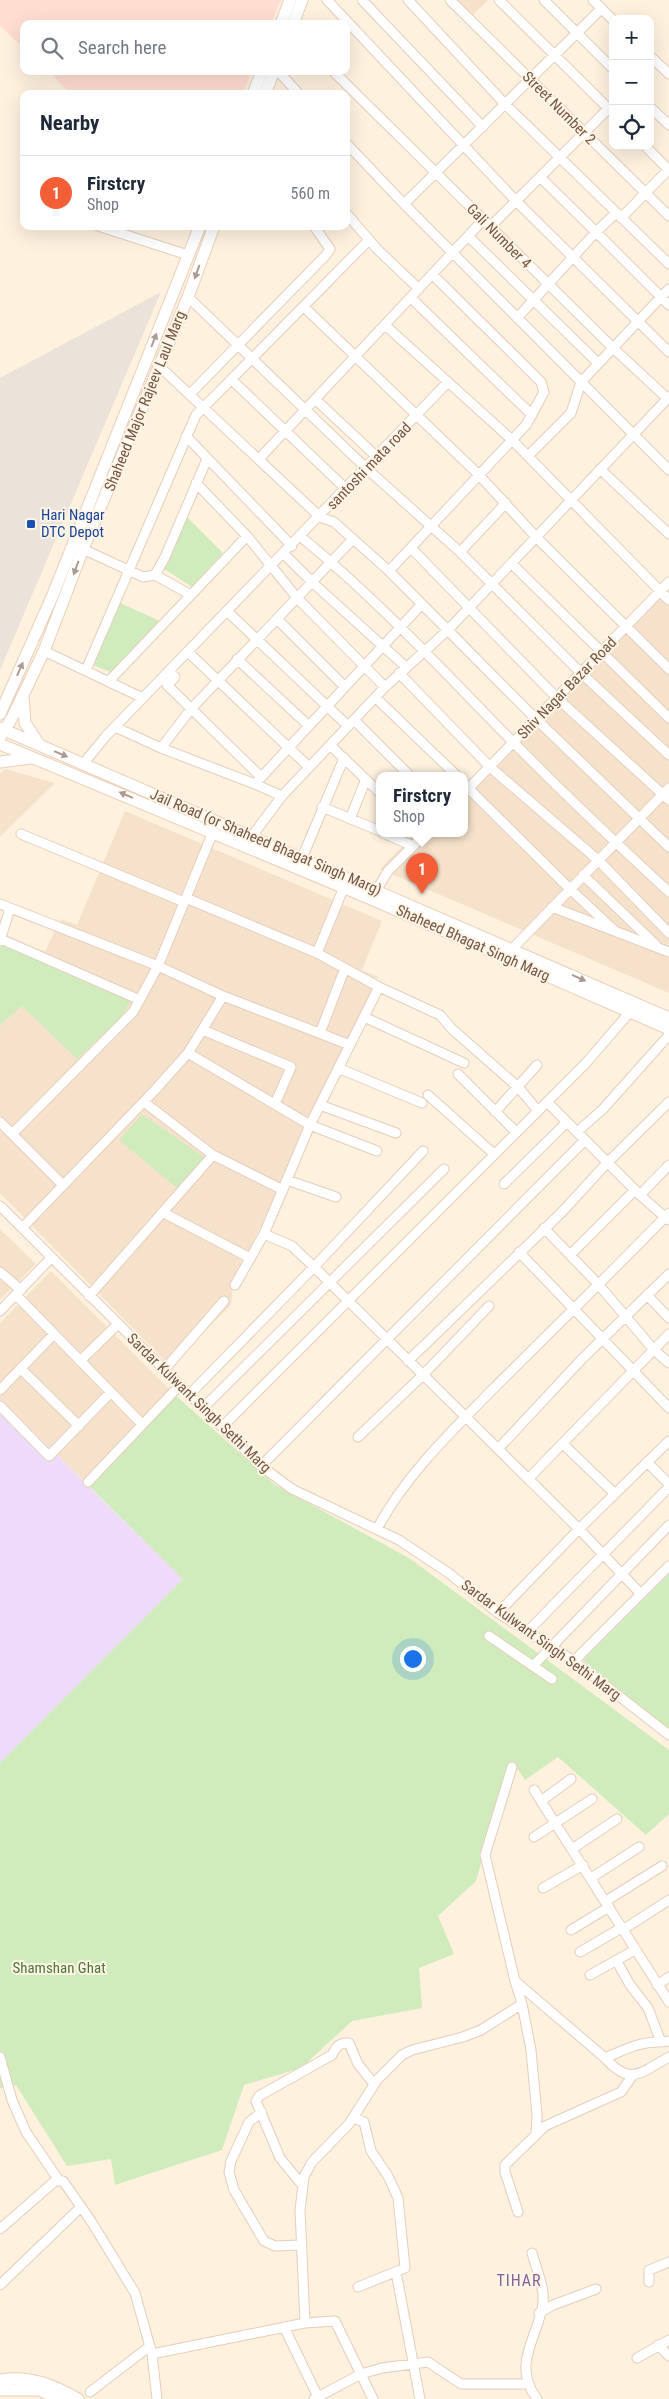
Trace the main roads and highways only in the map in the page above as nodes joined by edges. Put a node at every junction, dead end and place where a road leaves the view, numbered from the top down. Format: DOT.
graph roads {
  1 [pos="290,0"];
  2 [pos="302,0"];
  3 [pos="282,20"];
  4 [pos="294,20"];
  5 [pos="260,75"];
  6 [pos="274,75"];
  7 [pos="255,90"];
  8 [pos="266,90"];
  9 [pos="198,230"];
  10 [pos="213,230"];
  11 [pos="23,693"];
  12 [pos="3,698"];
  13 [pos="0,714"];
  14 [pos="1,732"];
  15 [pos="0,744"];
  16 [pos="39,744"];
  17 [pos="33,758"];
  18 [pos="0,762"];
  19 [pos="374,894"];
  20 [pos="669,1018"];
  21 [pos="669,1029"];
  22 [pos="3,2382"];
  23 [pos="46,2395"];
  24 [pos="61,2399"];
  25 [pos="78,2399"];
  1 -- 3 [label="main road"];
  2 -- 4 [label="main road"];
  5 -- 7 [label="main road"];
  6 -- 8 [label="main road"];
  12 -- 9 [label="main road, Shaheed Major Rajeev Laul Marg, one-way"];
  10 -- 11 [label="main road, Shaheed Major Rajeev Laul Marg, one-way"];
  11 -- 14 [label="main road, Shaheed Major Rajeev Laul Marg"];
  11 -- 16 [label="main road"];
  12 -- 13 [label="main road, Shaheed Major Rajeev Laul Marg"];
  14 -- 16 [label="main road, Jail Road (or Shaheed Bhagat Singh Marg)"];
  15 -- 17 [label="main road, Shaheed Bhagat Singh Marg"];
  16 -- 19 [label="main road, Jail Road (or Shaheed Bhagat Singh Marg), one-way"];
  17 -- 18 [label="main road"];
  19 -- 17 [label="main road, Shaheed Bhagat Singh Marg, one-way"];
  19 -- 20 [label="main road, Jail Road (or Shaheed Bhagat Singh Marg), one-way"];
  19 -- 21 [label="main road, Shaheed Bhagat Singh Marg"];
  22 -- 23 [label="main road"];
  22 -- 25 [label="main road"];
  23 -- 24 [label="main road"];
}
